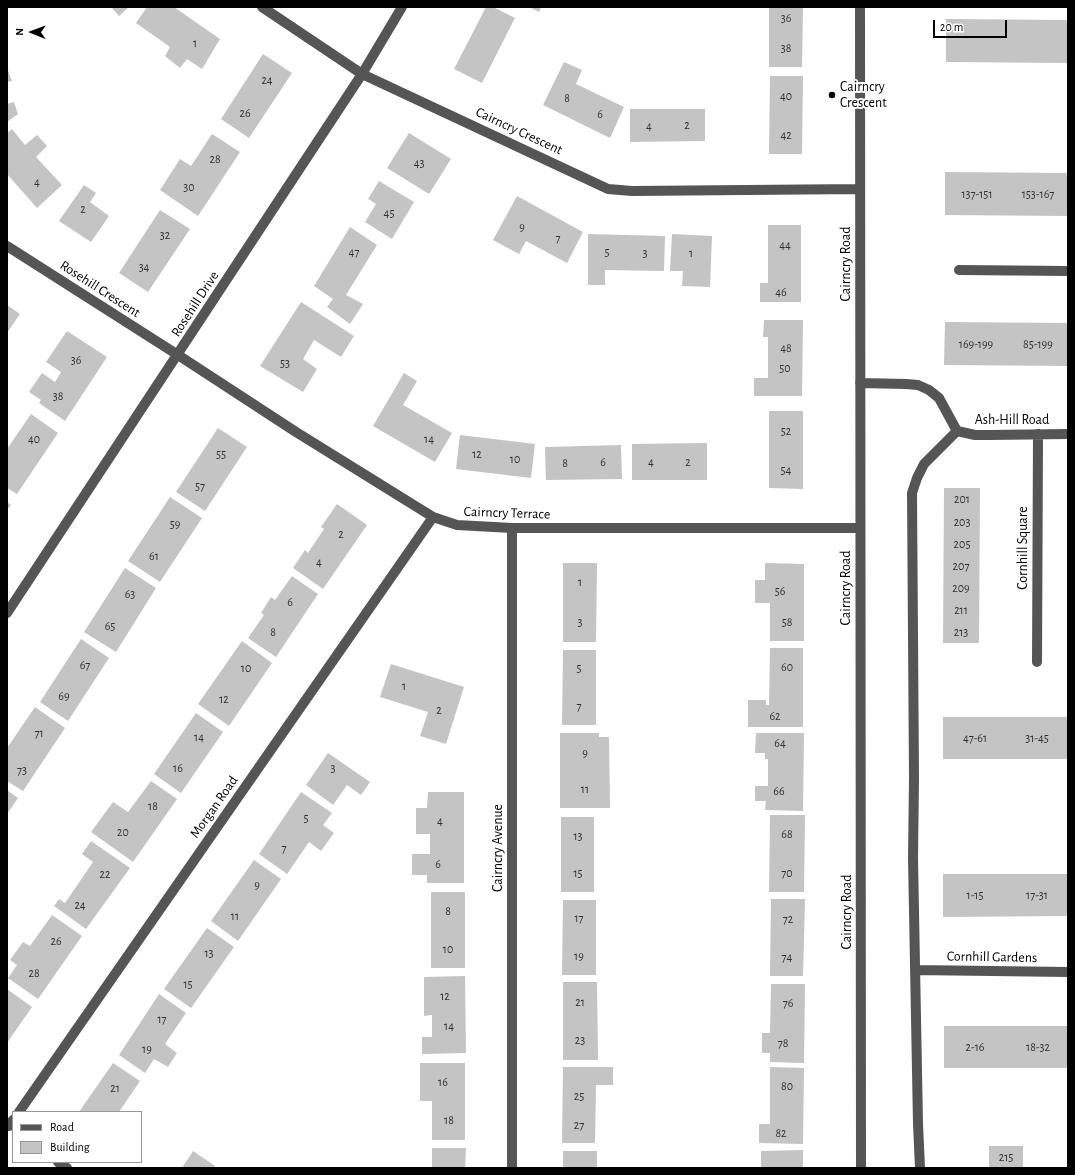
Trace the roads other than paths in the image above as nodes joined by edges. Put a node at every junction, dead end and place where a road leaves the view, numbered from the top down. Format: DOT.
graph roads {
  1 [pos="262,7"];
  2 [pos="402,7"];
  3 [pos="860,7"];
  4 [pos="362,74"];
  5 [pos="860,189"];
  6 [pos="7,246"];
  7 [pos="959,270"];
  8 [pos="1068,271"];
  9 [pos="178,355"];
  10 [pos="860,383"];
  11 [pos="957,431"];
  12 [pos="1038,434"];
  13 [pos="1068,434"];
  14 [pos="433,517"];
  15 [pos="512,528"];
  16 [pos="860,528"];
  17 [pos="7,613"];
  18 [pos="1037,662"];
  19 [pos="915,970"];
  20 [pos="1068,972"];
  21 [pos="20,1111"];
  22 [pos="512,1168"];
  23 [pos="861,1168"];
  24 [pos="920,1168"];
  1 -- 4 [label="street, Cairncry Crescent"];
  2 -- 4 [label="street, Rosehill Drive"];
  3 -- 5 [label="street, Cairncry Road"];
  4 -- 5 [label="street, Cairncry Crescent"];
  4 -- 9 [label="street, Rosehill Drive"];
  5 -- 10 [label="street, Cairncry Road"];
  6 -- 9 [label="street, Rosehill Crescent"];
  7 -- 8 [label="street"];
  9 -- 14 [label="street, Cairncry Terrace"];
  9 -- 17 [label="street, Rosehill Drive"];
  10 -- 11 [label="street, Ash-Hill Road"];
  10 -- 16 [label="street, Cairncry Road"];
  11 -- 12 [label="street, Ash-Hill Road"];
  11 -- 19 [label="street"];
  12 -- 13 [label="street, Ash-Hill Road"];
  12 -- 18 [label="street, Cornhill Square"];
  14 -- 15 [label="street, Cairncry Terrace"];
  14 -- 21 [label="street, Morgan Road"];
  15 -- 16 [label="street, Cairncry Terrace"];
  15 -- 22 [label="street, Cairncry Avenue"];
  16 -- 23 [label="street, Cairncry Road"];
  19 -- 20 [label="street, Cornhill Gardens"];
  19 -- 24 [label="street"];
}
